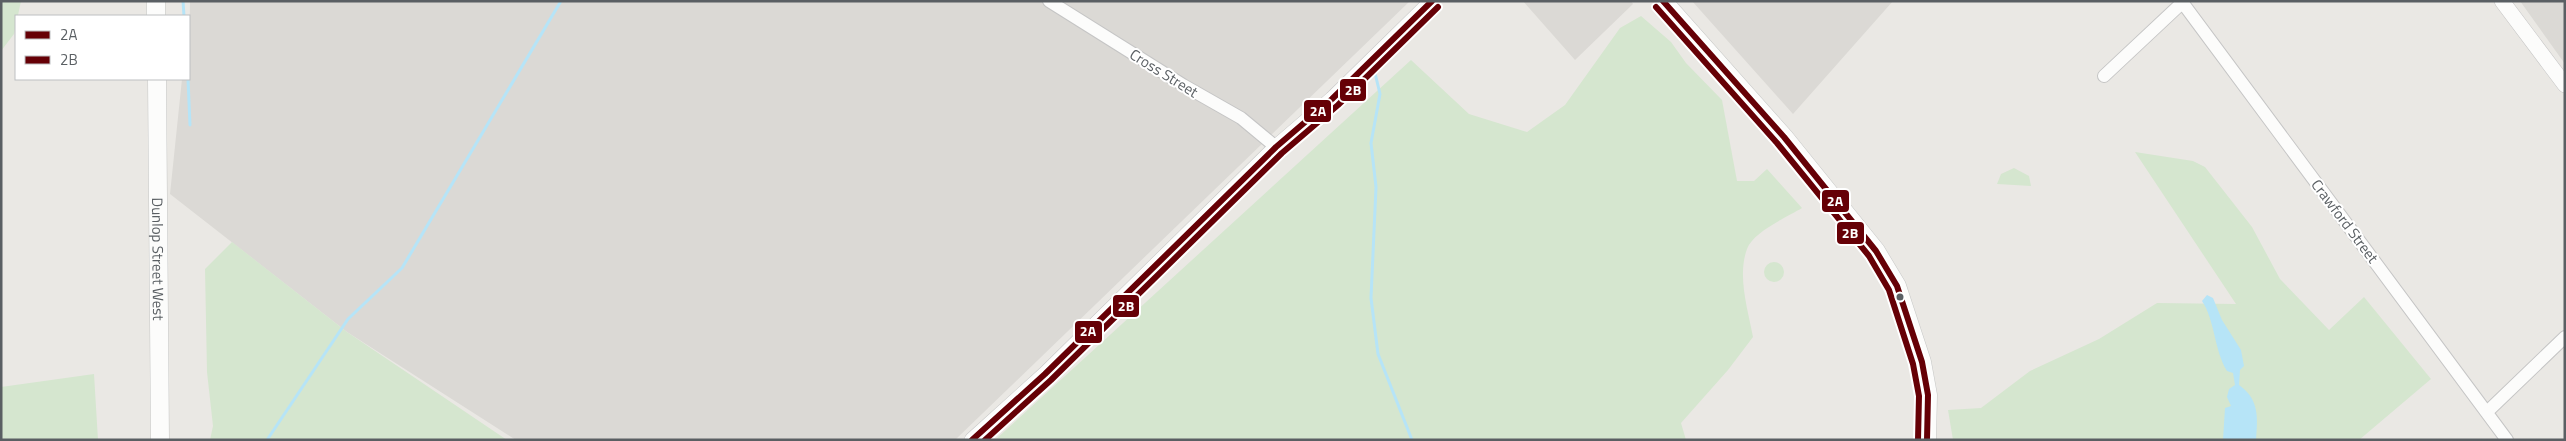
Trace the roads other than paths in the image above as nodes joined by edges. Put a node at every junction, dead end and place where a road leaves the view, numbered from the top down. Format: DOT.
graph roads {
  1 [pos="156,1"];
  2 [pos="1049,1"];
  3 [pos="1432,1"];
  4 [pos="1663,1"];
  5 [pos="2502,1"];
  6 [pos="2183,2"];
  7 [pos="156,15"];
  8 [pos="2104,76"];
  9 [pos="157,80"];
  10 [pos="2565,85"];
  11 [pos="1276,147"];
  12 [pos="2565,337"];
  13 [pos="2487,412"];
  14 [pos="160,440"];
  15 [pos="972,440"];
  16 [pos="1927,440"];
  17 [pos="2506,440"];
  1 -- 7 [label="main road"];
  2 -- 11 [label="street, Cross Street"];
  3 -- 11 [label="street"];
  4 -- 16 [label="main road"];
  5 -- 10 [label="street"];
  6 -- 8 [label="street"];
  6 -- 13 [label="street, Crawford Street"];
  9 -- 14 [label="main road, Dunlop Street West"];
  11 -- 15 [label="street"];
  12 -- 13 [label="street"];
  13 -- 17 [label="street, Crawford Street"];
}
